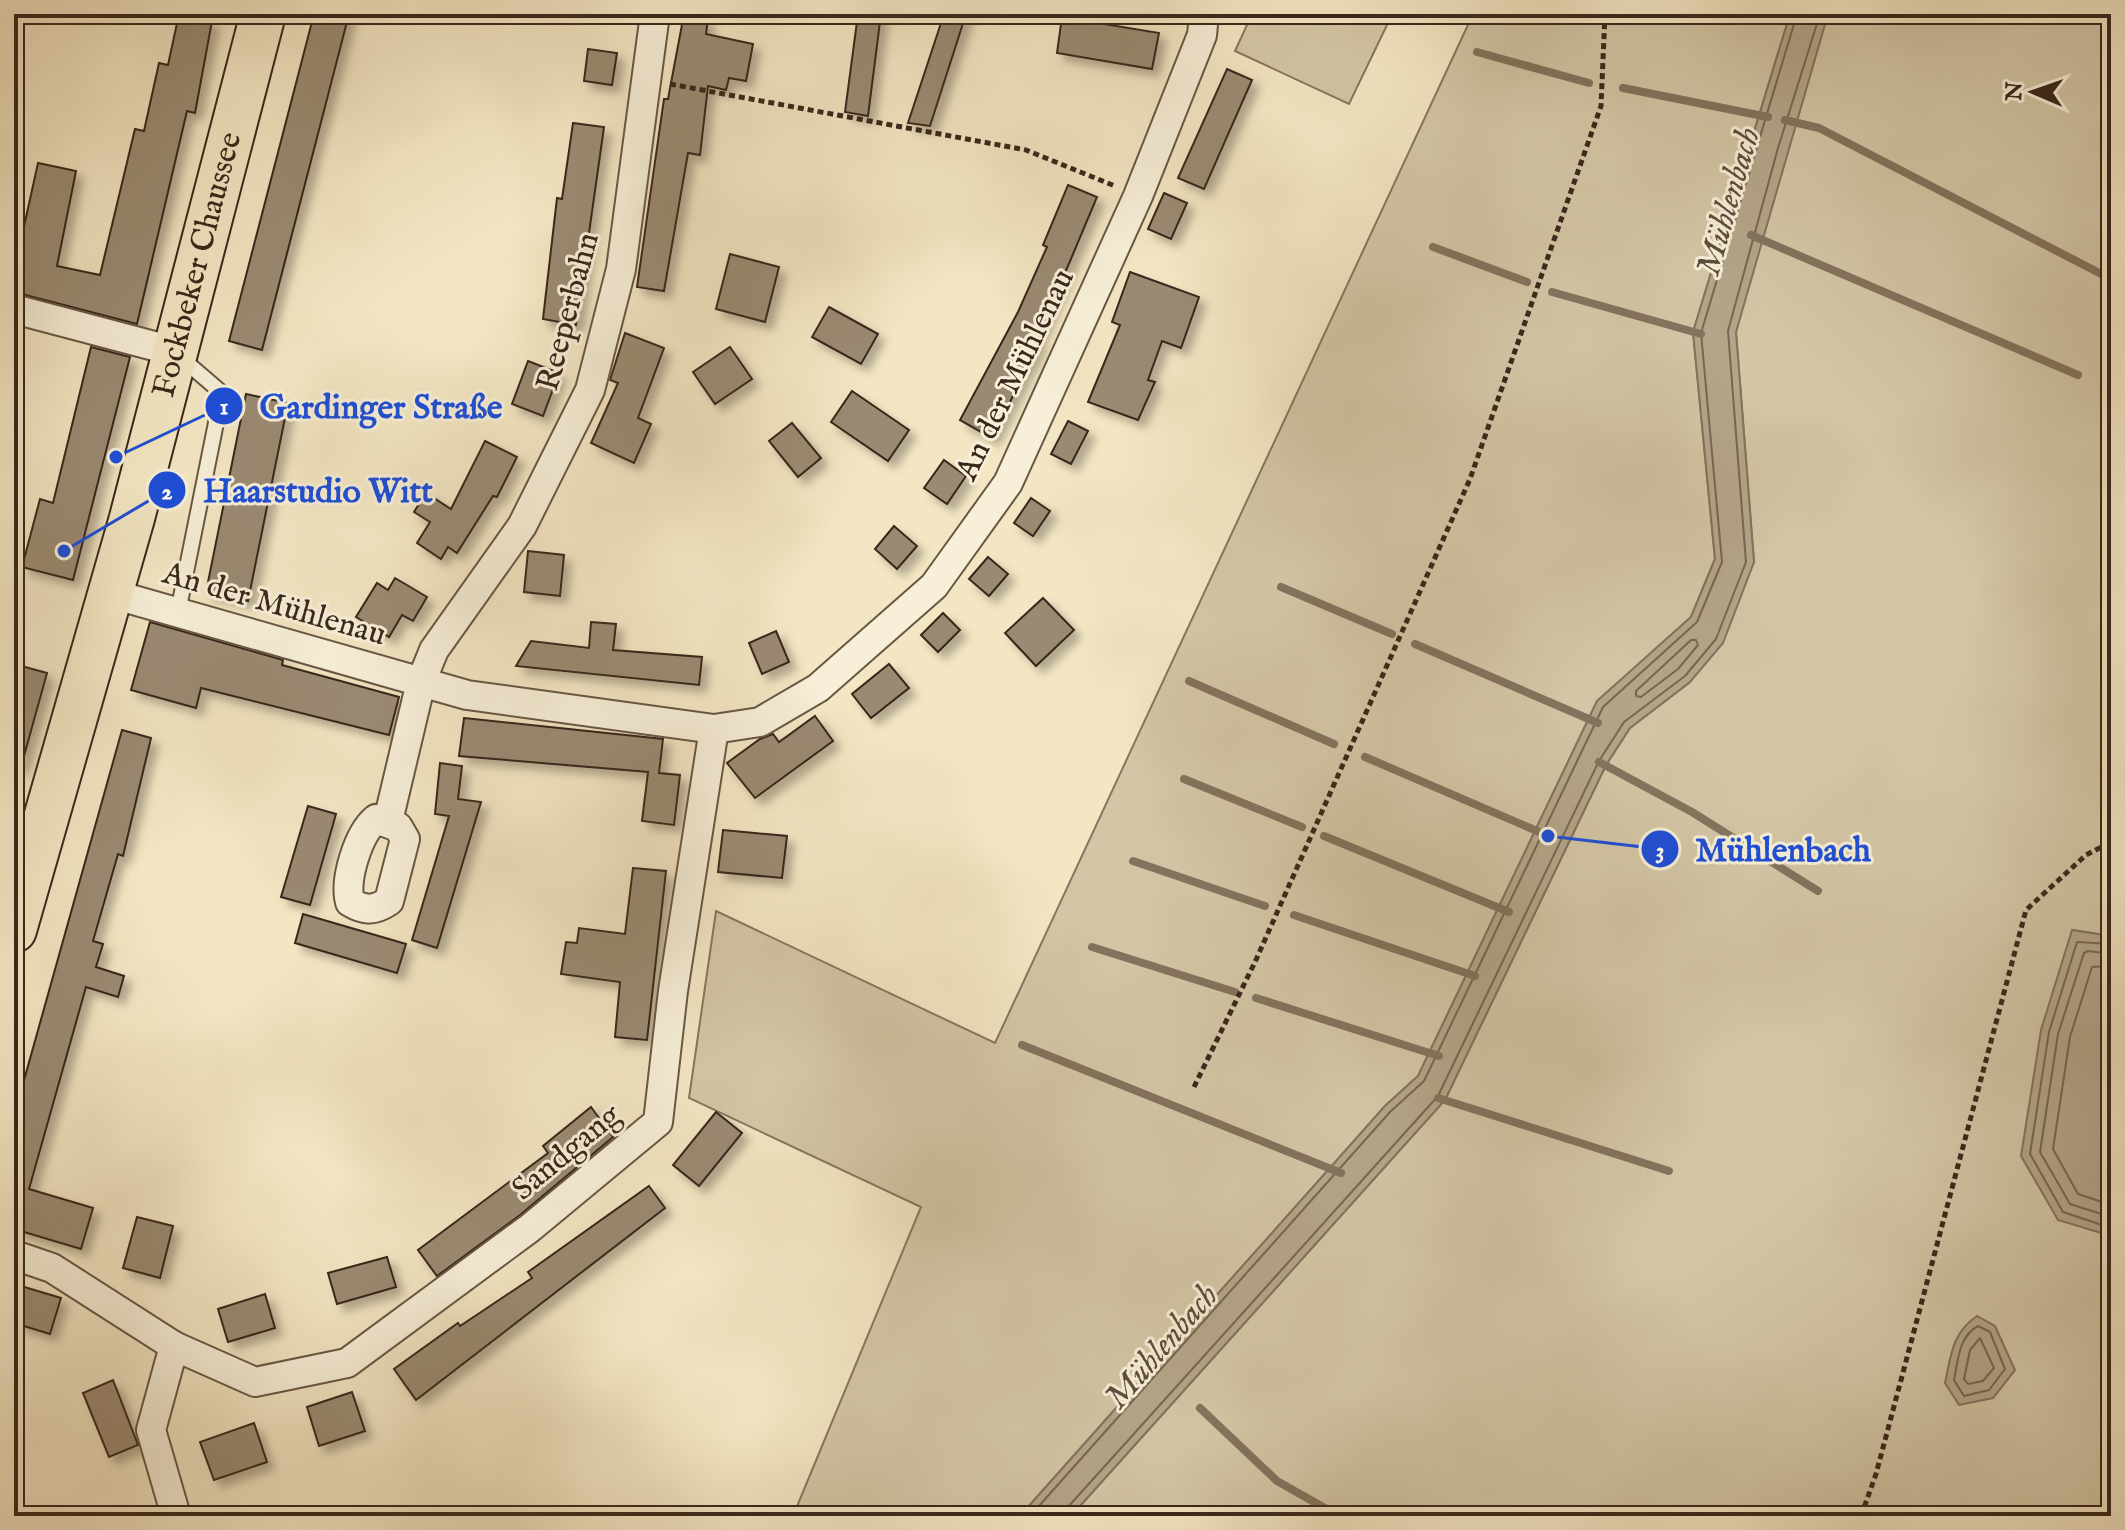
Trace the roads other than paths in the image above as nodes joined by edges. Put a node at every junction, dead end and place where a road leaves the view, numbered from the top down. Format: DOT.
graph roads {
  1 [pos="263,14"];
  2 [pos="655,14"];
  3 [pos="1204,14"];
  4 [pos="14,309"];
  5 [pos="173,351"];
  6 [pos="109,593"];
  7 [pos="178,612"];
  8 [pos="421,682"];
  9 [pos="714,729"];
  10 [pos="388,821"];
  11 [pos="14,930"];
  12 [pos="14,1255"];
  13 [pos="174,1346"];
  14 [pos="176,1516"];
  1 -- 5 [label="main road, Fockbeker Chaussee"];
  2 -- 8 [label="street, Reeperbahn"];
  3 -- 9 [label="street, An der Mühlenau"];
  4 -- 5 [label="street"];
  5 -- 6 [label="main road, Fockbeker Chaussee"];
  5 -- 7 [label="lane"];
  6 -- 7 [label="street, An der Mühlenau"];
  6 -- 11 [label="main road, Fockbeker Chaussee"];
  7 -- 8 [label="street, An der Mühlenau"];
  8 -- 9 [label="street, An der Mühlenau"];
  8 -- 10 [label="street"];
  9 -- 13 [label="street, Sandgang"];
  12 -- 13 [label="street, Sandgang"];
  13 -- 14 [label="street"];
}
